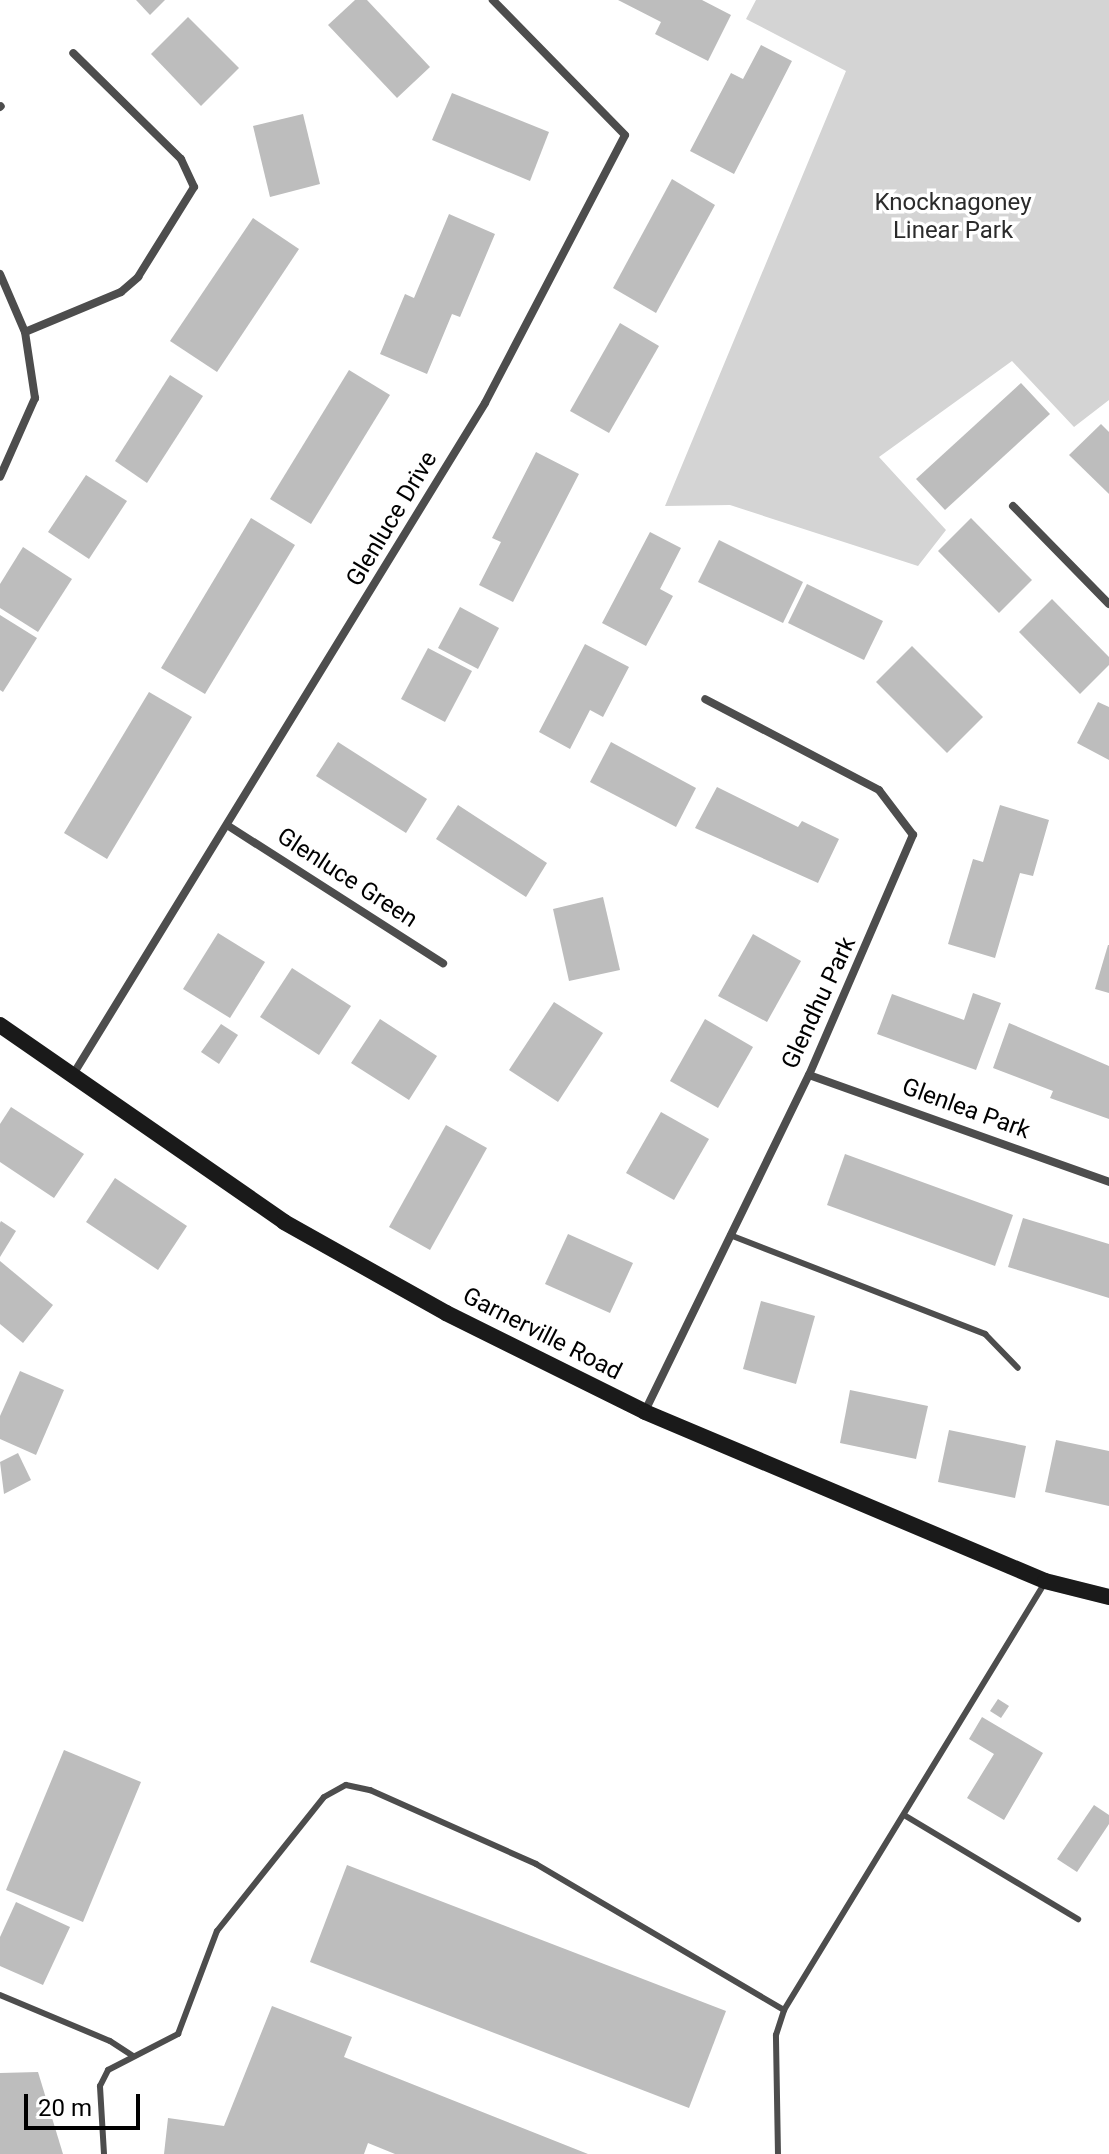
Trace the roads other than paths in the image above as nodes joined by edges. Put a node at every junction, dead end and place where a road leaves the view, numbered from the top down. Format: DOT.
graph roads {
  1 [pos="493,0"];
  2 [pos="73,53"];
  3 [pos="0,274"];
  4 [pos="25,332"];
  5 [pos="0,477"];
  6 [pos="1013,506"];
  7 [pos="1109,604"];
  8 [pos="705,699"];
  9 [pos="230,827"];
  10 [pos="443,963"];
  11 [pos="0,1025"];
  12 [pos="74,1073"];
  13 [pos="809,1075"];
  14 [pos="1109,1182"];
  15 [pos="730,1235"];
  16 [pos="1018,1368"];
  17 [pos="645,1412"];
  18 [pos="1045,1581"];
  19 [pos="1109,1597"];
  20 [pos="904,1815"];
  21 [pos="1078,1919"];
  22 [pos="0,1995"];
  23 [pos="784,2010"];
  24 [pos="133,2056"];
  25 [pos="104,2154"];
  26 [pos="778,2154"];
  1 -- 9 [label="street, Glenluce Drive"];
  2 -- 4 [label="street"];
  3 -- 4 [label="street"];
  4 -- 5 [label="street"];
  6 -- 7 [label="street"];
  8 -- 13 [label="street, Glendhu Park"];
  9 -- 10 [label="street, Glenluce Green"];
  9 -- 12 [label="street, Glenluce Drive"];
  11 -- 12 [label="street, Garnerville Road"];
  12 -- 17 [label="street, Garnerville Road"];
  13 -- 14 [label="street, Glenlea Park"];
  13 -- 15 [label="street, Glendhu Park"];
  15 -- 16 [label="lane"];
  15 -- 17 [label="street, Glendhu Park"];
  17 -- 18 [label="street, Garnerville Road"];
  18 -- 19 [label="street, Garnerville Road"];
  18 -- 20 [label="lane"];
  20 -- 21 [label="lane"];
  20 -- 23 [label="lane"];
  22 -- 24 [label="lane"];
  23 -- 24 [label="lane"];
  23 -- 26 [label="lane"];
  24 -- 25 [label="lane"];
}
